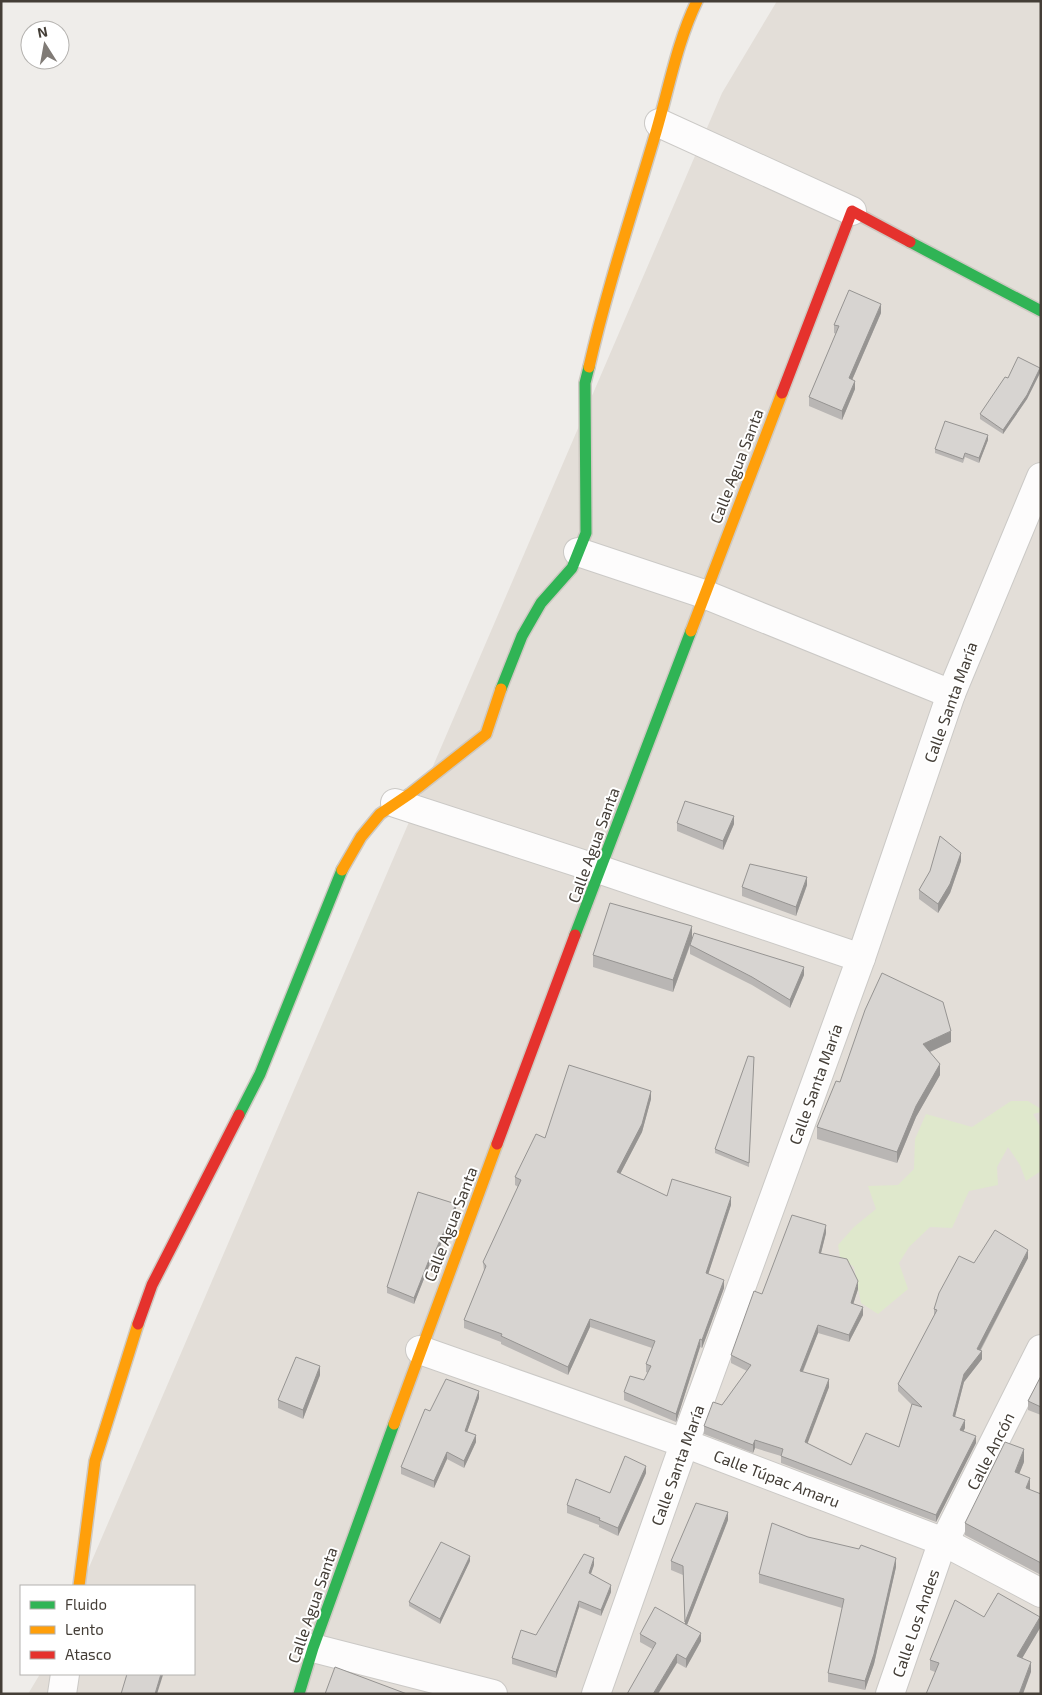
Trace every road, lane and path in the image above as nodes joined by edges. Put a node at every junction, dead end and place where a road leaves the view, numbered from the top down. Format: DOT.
graph roads {
  1 [pos="697,1"];
  2 [pos="659,123"];
  3 [pos="852,211"];
  4 [pos="1041,311"];
  5 [pos="1041,477"];
  6 [pos="578,552"];
  7 [pos="704,594"];
  8 [pos="951,694"];
  9 [pos="395,803"];
  10 [pos="601,870"];
  11 [pos="861,958"];
  12 [pos="1041,1349"];
  13 [pos="420,1350"];
  14 [pos="684,1443"];
  15 [pos="941,1547"];
  16 [pos="79,1585"];
  17 [pos="1041,1593"];
  18 [pos="313,1648"];
  19 [pos="65,1675"];
  20 [pos="62,1694"];
  21 [pos="299,1694"];
  22 [pos="493,1694"];
  23 [pos="596,1694"];
  24 [pos="890,1694"];
  1 -- 2 [label="street"];
  2 -- 3 [label="street"];
  2 -- 6 [label="street"];
  3 -- 4 [label="street"];
  3 -- 7 [label="street, Calle Agua Santa"];
  5 -- 8 [label="street, Calle Santa María"];
  6 -- 7 [label="street"];
  6 -- 9 [label="street"];
  7 -- 8 [label="street"];
  7 -- 10 [label="street, Calle Agua Santa"];
  8 -- 11 [label="street, Calle Santa María"];
  9 -- 10 [label="street"];
  9 -- 16 [label="street"];
  10 -- 11 [label="street"];
  10 -- 13 [label="street, Calle Agua Santa"];
  11 -- 14 [label="street, Calle Santa María"];
  12 -- 15 [label="street, Calle Ancón"];
  13 -- 14 [label="street, Calle Túpac Amaru"];
  13 -- 18 [label="street, Calle Agua Santa"];
  14 -- 15 [label="street, Calle Túpac Amaru"];
  14 -- 23 [label="street, Calle Santa María"];
  15 -- 17 [label="street, Calle Túpac Amaru"];
  15 -- 24 [label="street, Calle Los Andes"];
  18 -- 21 [label="street, Calle Agua Santa"];
  18 -- 22 [label="street"];
  19 -- 20 [label="street"];
}
